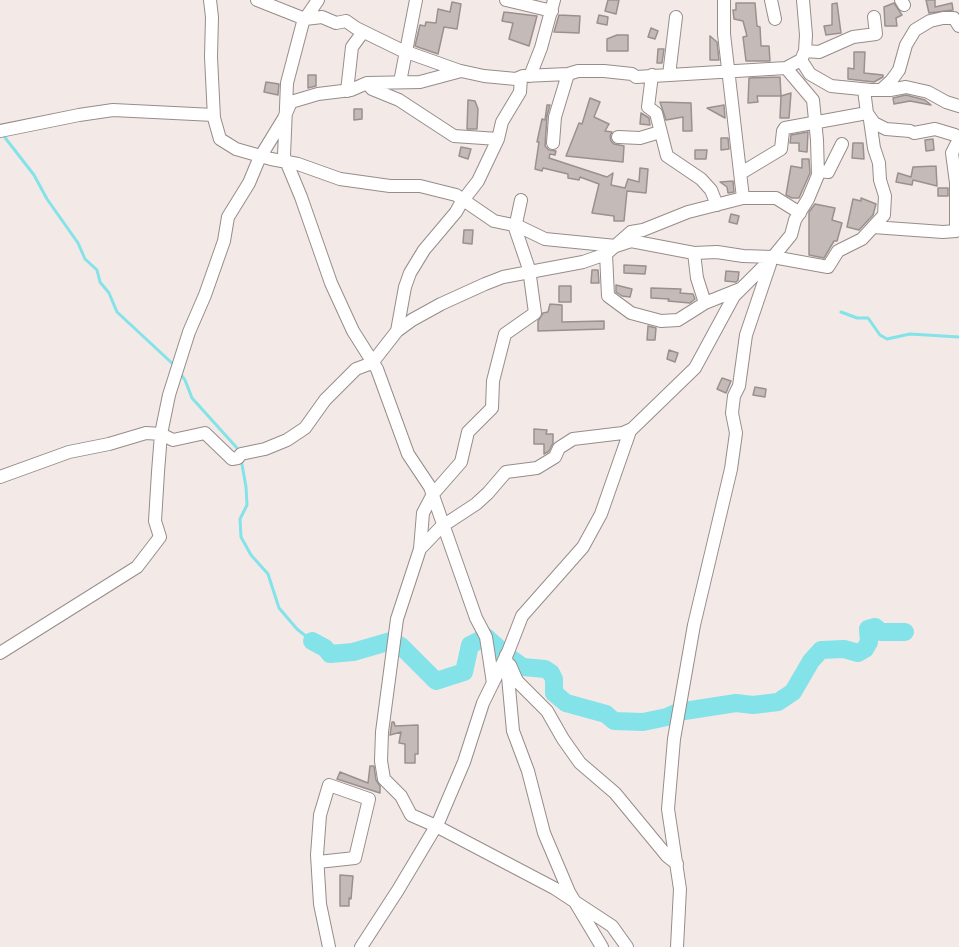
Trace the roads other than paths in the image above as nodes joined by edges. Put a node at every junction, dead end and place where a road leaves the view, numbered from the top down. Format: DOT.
graph roads {
  1 [pos="210,0"];
  2 [pos="257,0"];
  3 [pos="318,0"];
  4 [pos="416,0"];
  5 [pos="506,0"];
  6 [pos="724,0"];
  7 [pos="771,0"];
  8 [pos="803,0"];
  9 [pos="553,6"];
  10 [pos="676,17"];
  11 [pos="874,17"];
  12 [pos="305,19"];
  13 [pos="775,20"];
  14 [pos="959,26"];
  15 [pos="363,32"];
  16 [pos="406,52"];
  17 [pos="803,55"];
  18 [pos="786,68"];
  19 [pos="461,71"];
  20 [pos="728,73"];
  21 [pos="568,74"];
  22 [pos="652,75"];
  23 [pos="669,75"];
  24 [pos="525,77"];
  25 [pos="400,82"];
  26 [pos="367,83"];
  27 [pos="864,90"];
  28 [pos="881,90"];
  29 [pos="347,91"];
  30 [pos="806,92"];
  31 [pos="959,106"];
  32 [pos="214,115"];
  33 [pos="869,117"];
  34 [pos="285,118"];
  35 [pos="815,121"];
  36 [pos="0,131"];
  37 [pos="660,132"];
  38 [pos="618,137"];
  39 [pos="498,139"];
  40 [pos="959,139"];
  41 [pos="553,143"];
  42 [pos="842,144"];
  43 [pos="261,156"];
  44 [pos="286,162"];
  45 [pos="818,171"];
  46 [pos="741,172"];
  47 [pos="743,198"];
  48 [pos="463,200"];
  49 [pos="521,200"];
  50 [pos="717,205"];
  51 [pos="800,213"];
  52 [pos="515,225"];
  53 [pos="873,227"];
  54 [pos="611,250"];
  55 [pos="694,253"];
  56 [pos="773,257"];
  57 [pos="529,273"];
  58 [pos="741,289"];
  59 [pos="705,303"];
  60 [pos="397,331"];
  61 [pos="373,362"];
  62 [pos="630,431"];
  63 [pos="162,434"];
  64 [pos="0,477"];
  65 [pos="433,494"];
  66 [pos="443,525"];
  67 [pos="420,549"];
  68 [pos="0,653"];
  69 [pos="506,656"];
  70 [pos="493,683"];
  71 [pos="436,826"];
  72 [pos="318,862"];
  73 [pos="677,864"];
  74 [pos="576,903"];
  75 [pos="329,947"];
  76 [pos="361,947"];
  77 [pos="602,947"];
  78 [pos="627,947"];
  79 [pos="677,947"];
  1 -- 32 [label="street"];
  2 -- 12 [label="street"];
  3 -- 12 [label="street"];
  4 -- 16 [label="street"];
  5 -- 9 [label="street"];
  6 -- 20 [label="street"];
  7 -- 13 [label="street"];
  8 -- 17 [label="street"];
  9 -- 24 [label="street"];
  10 -- 23 [label="street"];
  11 -- 17 [label="street"];
  12 -- 15 [label="street"];
  12 -- 34 [label="street"];
  14 -- 28 [label="street"];
  15 -- 16 [label="street"];
  15 -- 29 [label="street"];
  16 -- 19 [label="street"];
  16 -- 25 [label="street"];
  17 -- 18 [label="street"];
  17 -- 27 [label="street"];
  17 -- 30 [label="street"];
  18 -- 20 [label="street"];
  18 -- 30 [label="street"];
  19 -- 24 [label="street"];
  19 -- 25 [label="street"];
  20 -- 23 [label="street"];
  20 -- 46 [label="street"];
  21 -- 22 [label="street"];
  21 -- 24 [label="street"];
  21 -- 41 [label="street"];
  22 -- 23 [label="street"];
  22 -- 37 [label="street"];
  24 -- 39 [label="street"];
  25 -- 26 [label="street"];
  26 -- 29 [label="street"];
  26 -- 39 [label="street"];
  27 -- 28 [label="street"];
  27 -- 33 [label="street"];
  28 -- 31 [label="street"];
  29 -- 34 [label="street"];
  30 -- 35 [label="street"];
  32 -- 36 [label="street"];
  32 -- 43 [label="street"];
  33 -- 35 [label="street"];
  33 -- 40 [label="street"];
  33 -- 53 [label="street"];
  34 -- 43 [label="street"];
  34 -- 44 [label="street"];
  35 -- 45 [label="street"];
  35 -- 46 [label="street"];
  37 -- 38 [label="street"];
  37 -- 50 [label="street"];
  39 -- 48 [label="street"];
  40 -- 53 [label="street"];
  42 -- 45 [label="street"];
  43 -- 44 [label="street"];
  43 -- 63 [label="street"];
  44 -- 48 [label="street"];
  44 -- 61 [label="street"];
  45 -- 51 [label="street"];
  46 -- 47 [label="street"];
  47 -- 50 [label="street"];
  47 -- 51 [label="street"];
  48 -- 52 [label="street"];
  48 -- 60 [label="street"];
  49 -- 52 [label="street"];
  50 -- 54 [label="street"];
  51 -- 56 [label="street"];
  52 -- 54 [label="street"];
  52 -- 57 [label="street"];
  53 -- 56 [label="street"];
  54 -- 55 [label="street"];
  54 -- 57 [label="street"];
  54 -- 59 [label="street"];
  55 -- 56 [label="street"];
  55 -- 59 [label="street"];
  56 -- 58 [label="street"];
  56 -- 73 [label="street"];
  57 -- 60 [label="street"];
  57 -- 65 [label="street"];
  58 -- 59 [label="street"];
  58 -- 62 [label="street"];
  60 -- 61 [label="street"];
  61 -- 63 [label="street"];
  61 -- 65 [label="street"];
  62 -- 66 [label="street"];
  62 -- 69 [label="street"];
  63 -- 64 [label="street"];
  63 -- 68 [label="street"];
  65 -- 66 [label="street"];
  65 -- 67 [label="street"];
  66 -- 67 [label="street"];
  66 -- 70 [label="street"];
  67 -- 71 [label="street"];
  69 -- 70 [label="street"];
  69 -- 73 [label="street"];
  69 -- 74 [label="street"];
  70 -- 71 [label="street"];
  71 -- 74 [label="street"];
  71 -- 76 [label="street"];
  72 -- 72 [label="street"];
  72 -- 75 [label="street"];
  73 -- 79 [label="street"];
  74 -- 77 [label="street"];
  74 -- 78 [label="street"];
}
